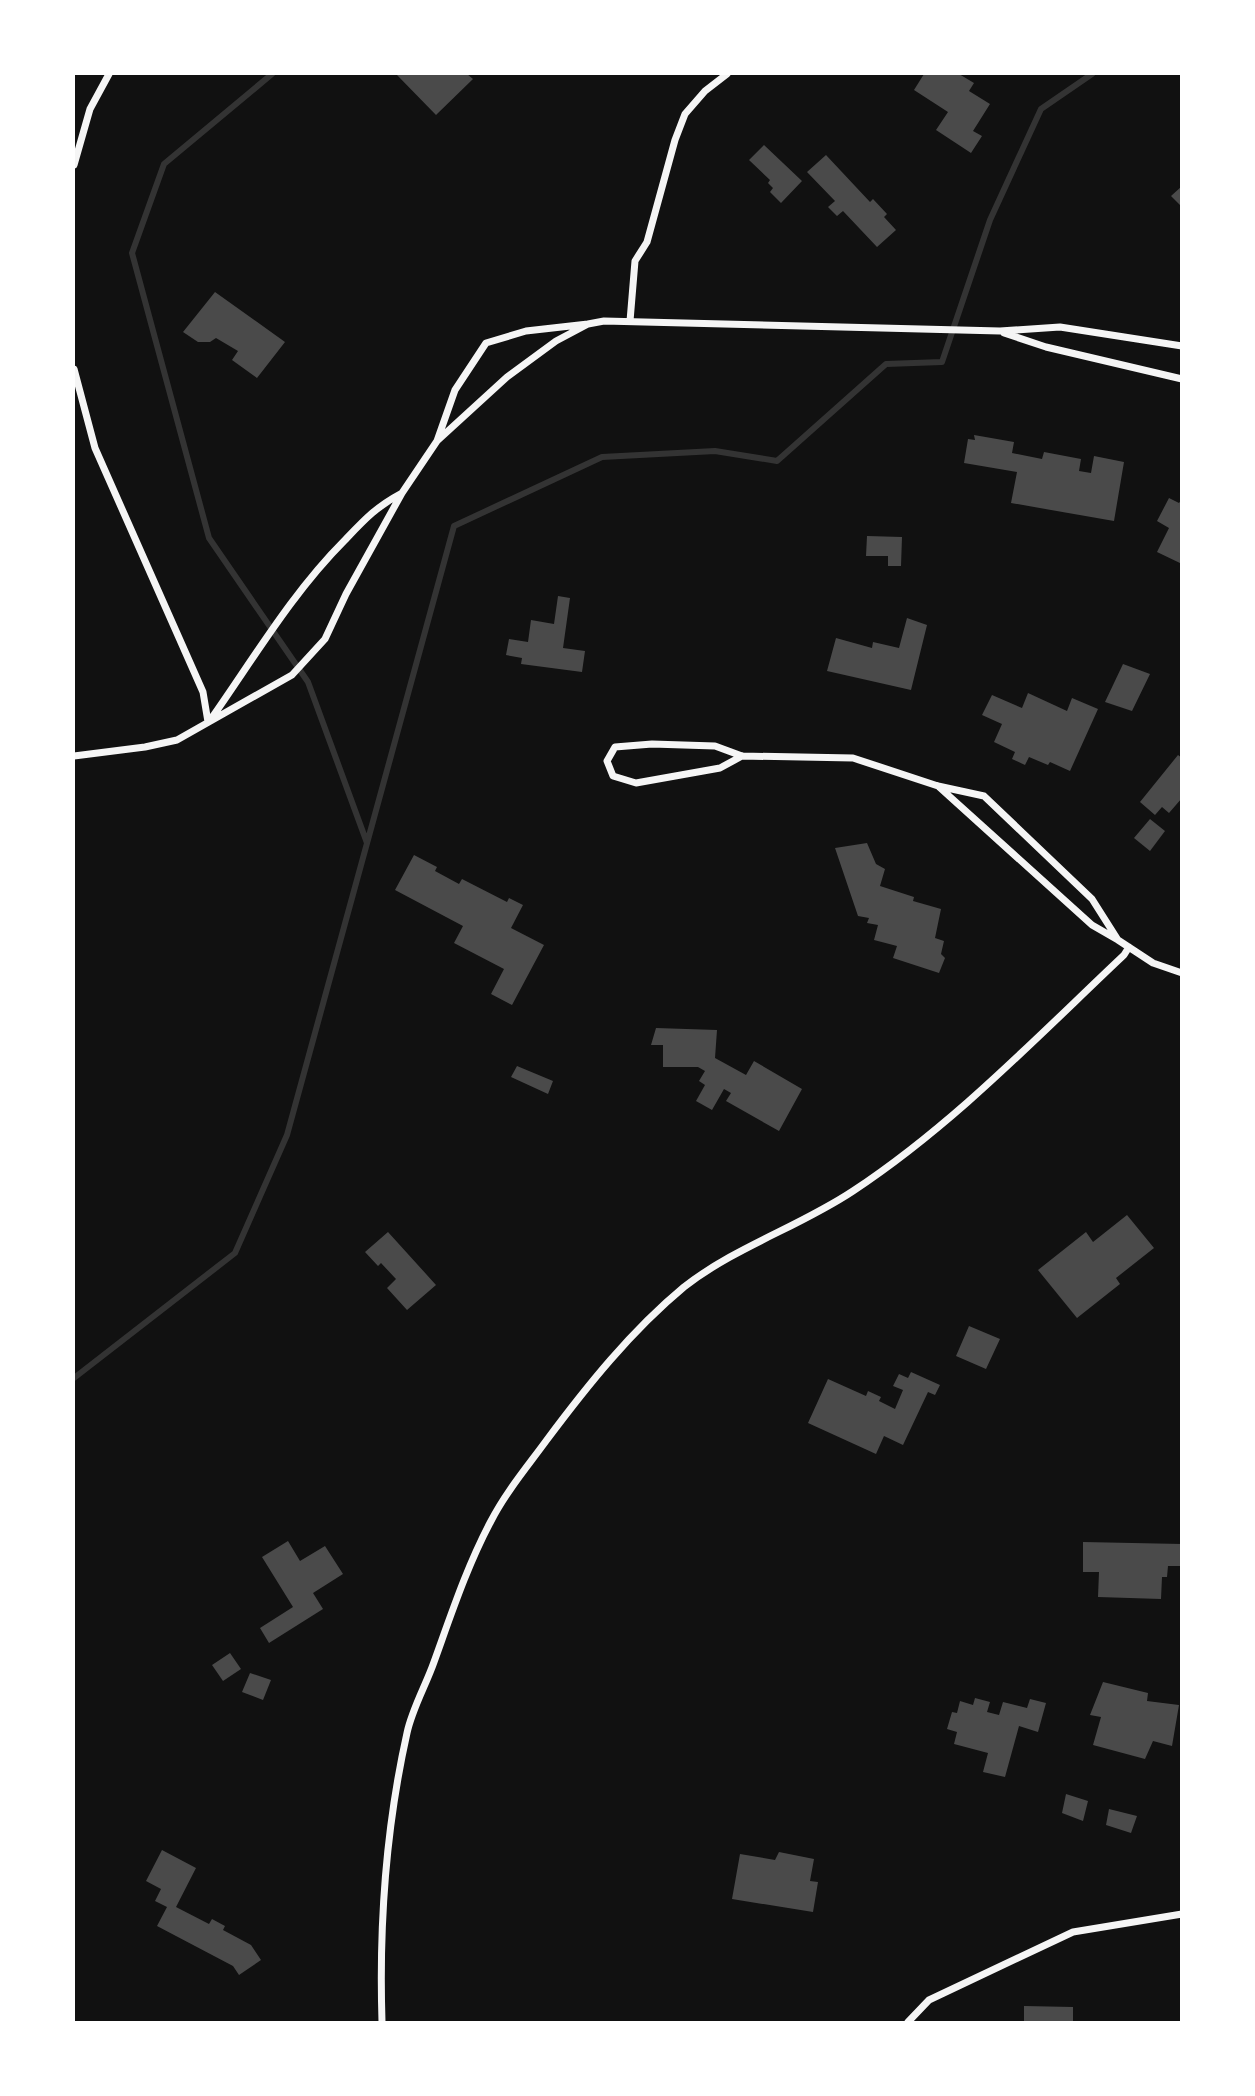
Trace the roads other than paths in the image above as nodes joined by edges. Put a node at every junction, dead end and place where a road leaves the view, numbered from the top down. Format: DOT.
graph roads {
  1 [pos="109,74"];
  2 [pos="727,74"];
  3 [pos="74,165"];
  4 [pos="630,321"];
  5 [pos="588,324"];
  6 [pos="1000,331"];
  7 [pos="1181,345"];
  8 [pos="74,369"];
  9 [pos="1181,379"];
  10 [pos="437,441"];
  11 [pos="402,493"];
  12 [pos="208,722"];
  13 [pos="74,756"];
  14 [pos="742,756"];
  15 [pos="938,786"];
  16 [pos="1118,940"];
  17 [pos="1129,947"];
  18 [pos="1181,973"];
  19 [pos="1181,1914"];
  20 [pos="382,2022"];
  21 [pos="908,2022"];
  1 -- 3 [label="street"];
  2 -- 4 [label="street"];
  4 -- 5 [label="street"];
  4 -- 6 [label="street"];
  5 -- 10 [label="street"];
  5 -- 10 [label="street"];
  6 -- 7 [label="street"];
  6 -- 9 [label="street"];
  8 -- 12 [label="street"];
  10 -- 11 [label="street"];
  11 -- 12 [label="street"];
  11 -- 12 [label="street"];
  12 -- 13 [label="street"];
  14 -- 14 [label="street"];
  14 -- 15 [label="street"];
  15 -- 16 [label="street"];
  15 -- 16 [label="street"];
  16 -- 17 [label="street"];
  17 -- 18 [label="street"];
  17 -- 20 [label="street"];
  19 -- 21 [label="street"];
}
